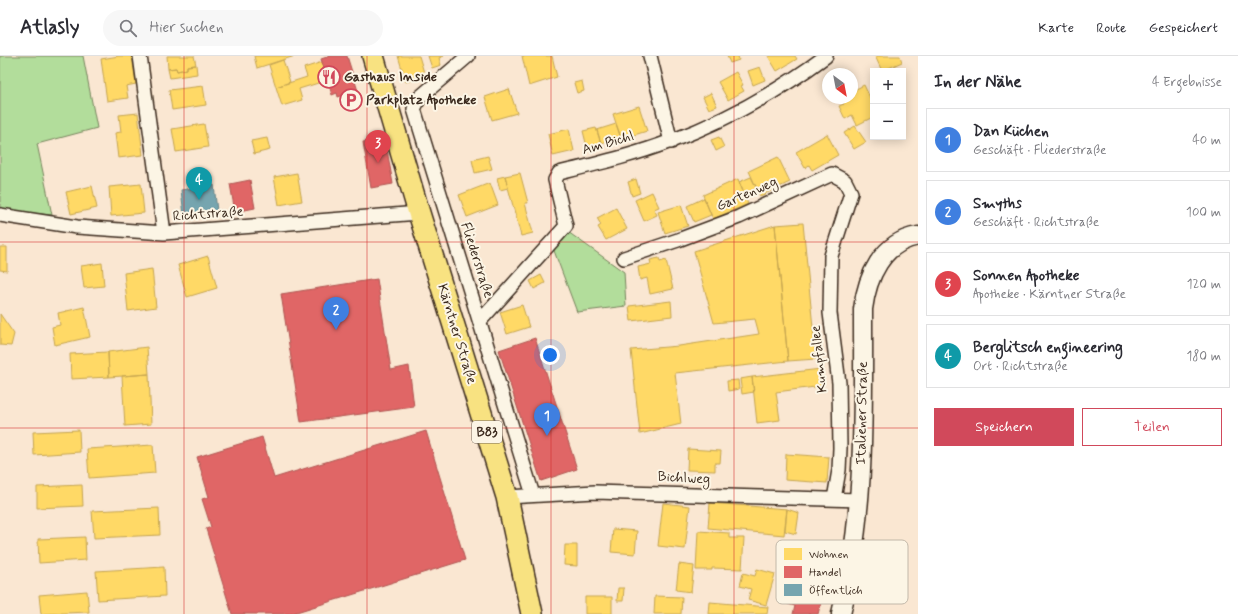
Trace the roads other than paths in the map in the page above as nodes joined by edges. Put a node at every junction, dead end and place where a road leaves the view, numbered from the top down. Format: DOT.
graph roads {
  1 [pos="140,56"];
  2 [pos="373,56"];
  3 [pos="468,56"];
  4 [pos="650,56"];
  5 [pos="826,56"];
  6 [pos="671,142"];
  7 [pos="419,213"];
  8 [pos="0,215"];
  9 [pos="845,217"];
  10 [pos="164,233"];
  11 [pos="918,236"];
  12 [pos="624,258"];
  13 [pos="480,320"];
  14 [pos="533,495"];
  15 [pos="507,498"];
  16 [pos="834,499"];
  17 [pos="860,500"];
  18 [pos="855,540"];
  19 [pos="843,604"];
  20 [pos="532,614"];
  21 [pos="841,614"];
  1 -- 10 [label="street"];
  2 -- 7 [label="main road, Kärntner Straße / B83"];
  3 -- 13 [label="street, Fliederstraße"];
  4 -- 6 [label="street"];
  5 -- 6 [label="street, Am Bichl"];
  6 -- 13 [label="street, Am Bichl"];
  7 -- 10 [label="street, Richtstraße"];
  7 -- 15 [label="main road, Kärntner Straße / B83"];
  8 -- 10 [label="street, Richtstraße"];
  9 -- 12 [label="street, Gartenweg"];
  9 -- 16 [label="street, Kumpfallee"];
  11 -- 17 [label="street, Italiener Straße"];
  13 -- 14 [label="street, Fliederstraße"];
  14 -- 15 [label="street, Bichlweg"];
  14 -- 16 [label="street, Bichlweg"];
  15 -- 20 [label="main road, Kärntner Straße / B83"];
  16 -- 17 [label="street, Bichlweg"];
  17 -- 18 [label="street, Italiener Straße"];
  19 -- 21 [label="street, Italiener Straße"];
}
